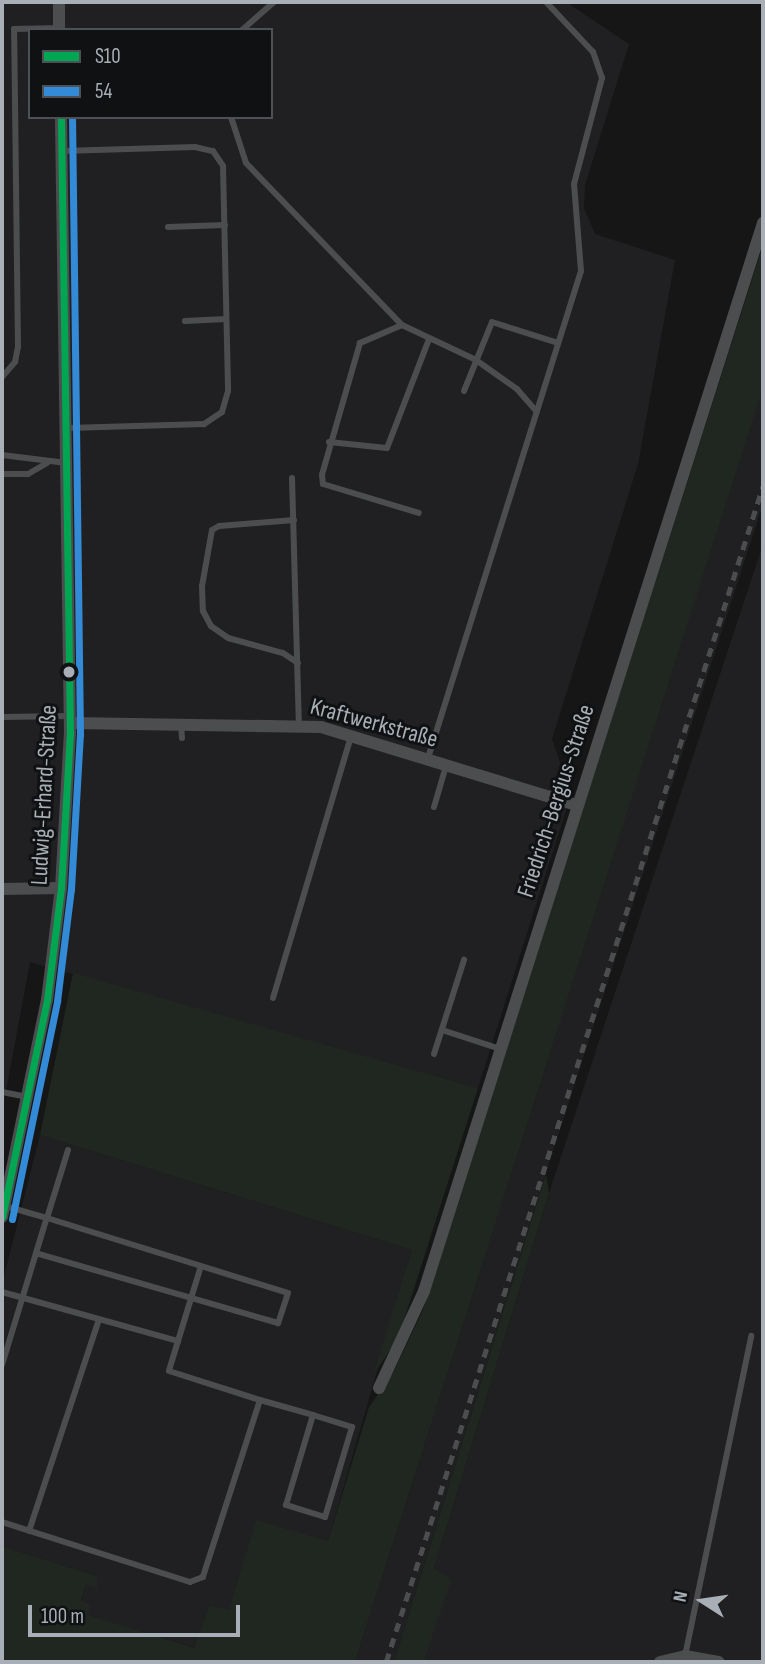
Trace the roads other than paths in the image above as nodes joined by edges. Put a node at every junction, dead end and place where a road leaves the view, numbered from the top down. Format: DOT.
graph roads {
  1 [pos="58,2"];
  2 [pos="274,2"];
  3 [pos="546,2"];
  4 [pos="59,28"];
  5 [pos="244,28"];
  6 [pos="28,29"];
  7 [pos="61,119"];
  8 [pos="232,119"];
  9 [pos="62,152"];
  10 [pos="763,223"];
  11 [pos="225,225"];
  12 [pos="168,227"];
  13 [pos="226,319"];
  14 [pos="186,321"];
  15 [pos="401,325"];
  16 [pos="429,339"];
  17 [pos="558,343"];
  18 [pos="476,360"];
  19 [pos="2,377"];
  20 [pos="464,391"];
  21 [pos="537,412"];
  22 [pos="68,428"];
  23 [pos="329,442"];
  24 [pos="2,455"];
  25 [pos="47,463"];
  26 [pos="69,463"];
  27 [pos="2,474"];
  28 [pos="292,478"];
  29 [pos="419,513"];
  30 [pos="294,520"];
  31 [pos="298,663"];
  32 [pos="2,717"];
  33 [pos="71,719"];
  34 [pos="181,722"];
  35 [pos="299,724"];
  36 [pos="351,734"];
  37 [pos="182,738"];
  38 [pos="428,758"];
  39 [pos="446,764"];
  40 [pos="576,805"];
  41 [pos="435,807"];
  42 [pos="61,888"];
  43 [pos="2,889"];
  44 [pos="464,960"];
  45 [pos="273,998"];
  46 [pos="442,1030"];
  47 [pos="500,1049"];
  48 [pos="434,1054"];
  49 [pos="2,1092"];
  50 [pos="30,1097"];
  51 [pos="68,1150"];
  52 [pos="6,1185"];
  53 [pos="3,1212"];
  54 [pos="47,1218"];
  55 [pos="36,1253"];
  56 [pos="201,1266"];
  57 [pos="2,1292"];
  58 [pos="23,1298"];
  59 [pos="191,1298"];
  60 [pos="99,1319"];
  61 [pos="751,1336"];
  62 [pos="178,1341"];
  63 [pos="2,1364"];
  64 [pos="379,1388"];
  65 [pos="260,1400"];
  66 [pos="313,1415"];
  67 [pos="2,1522"];
  68 [pos="29,1531"];
  69 [pos="685,1656"];
  70 [pos="660,1662"];
  71 [pos="718,1662"];
  1 -- 4 [label="street"];
  2 -- 5 [label="lane"];
  3 -- 17 [label="lane"];
  6 -- 19 [label="lane"];
  7 -- 9 [label="street, Ludwig-Erhard-Straße"];
  8 -- 15 [label="lane"];
  9 -- 11 [label="lane"];
  9 -- 22 [label="street, Ludwig-Erhard-Straße"];
  10 -- 40 [label="street, Friedrich-Bergius-Straße"];
  11 -- 12 [label="lane"];
  11 -- 13 [label="lane"];
  13 -- 14 [label="lane"];
  13 -- 22 [label="lane"];
  15 -- 16 [label="lane"];
  15 -- 23 [label="lane"];
  16 -- 18 [label="lane"];
  16 -- 23 [label="lane"];
  17 -- 18 [label="lane"];
  17 -- 21 [label="lane"];
  18 -- 20 [label="lane"];
  18 -- 21 [label="lane"];
  21 -- 38 [label="lane"];
  22 -- 26 [label="street, Ludwig-Erhard-Straße"];
  23 -- 29 [label="lane"];
  24 -- 25 [label="lane"];
  25 -- 26 [label="lane"];
  25 -- 27 [label="lane"];
  26 -- 33 [label="street, Ludwig-Erhard-Straße"];
  28 -- 30 [label="lane"];
  30 -- 31 [label="lane"];
  30 -- 31 [label="lane"];
  31 -- 35 [label="lane"];
  32 -- 33 [label="lane"];
  33 -- 34 [label="street, Kraftwerkstraße"];
  33 -- 42 [label="street, Ludwig-Erhard-Straße"];
  34 -- 35 [label="street, Kraftwerkstraße"];
  34 -- 37 [label="lane"];
  35 -- 36 [label="street, Kraftwerkstraße"];
  36 -- 38 [label="street, Kraftwerkstraße"];
  36 -- 45 [label="lane"];
  38 -- 39 [label="street, Kraftwerkstraße"];
  39 -- 40 [label="street, Kraftwerkstraße"];
  39 -- 41 [label="lane"];
  40 -- 47 [label="street, Friedrich-Bergius-Straße"];
  42 -- 43 [label="street"];
  42 -- 50 [label="street, Ludwig-Erhard-Straße"];
  44 -- 46 [label="lane"];
  46 -- 47 [label="lane"];
  46 -- 48 [label="lane"];
  47 -- 64 [label="street, Friedrich-Bergius-Straße"];
  49 -- 50 [label="lane"];
  50 -- 52 [label="street, Ludwig-Erhard-Straße"];
  51 -- 54 [label="lane"];
  52 -- 53 [label="street, Ludwig-Erhard-Straße"];
  53 -- 54 [label="lane"];
  54 -- 55 [label="lane"];
  54 -- 56 [label="lane"];
  55 -- 58 [label="lane"];
  55 -- 59 [label="lane"];
  56 -- 59 [label="lane"];
  56 -- 59 [label="lane"];
  57 -- 58 [label="lane"];
  58 -- 60 [label="lane"];
  58 -- 63 [label="lane"];
  59 -- 62 [label="lane"];
  60 -- 62 [label="lane"];
  60 -- 68 [label="lane"];
  61 -- 69 [label="lane"];
  62 -- 65 [label="lane"];
  65 -- 66 [label="lane"];
  65 -- 68 [label="lane"];
  66 -- 66 [label="lane"];
  67 -- 68 [label="lane"];
  69 -- 70 [label="street"];
  69 -- 71 [label="street"];
}
